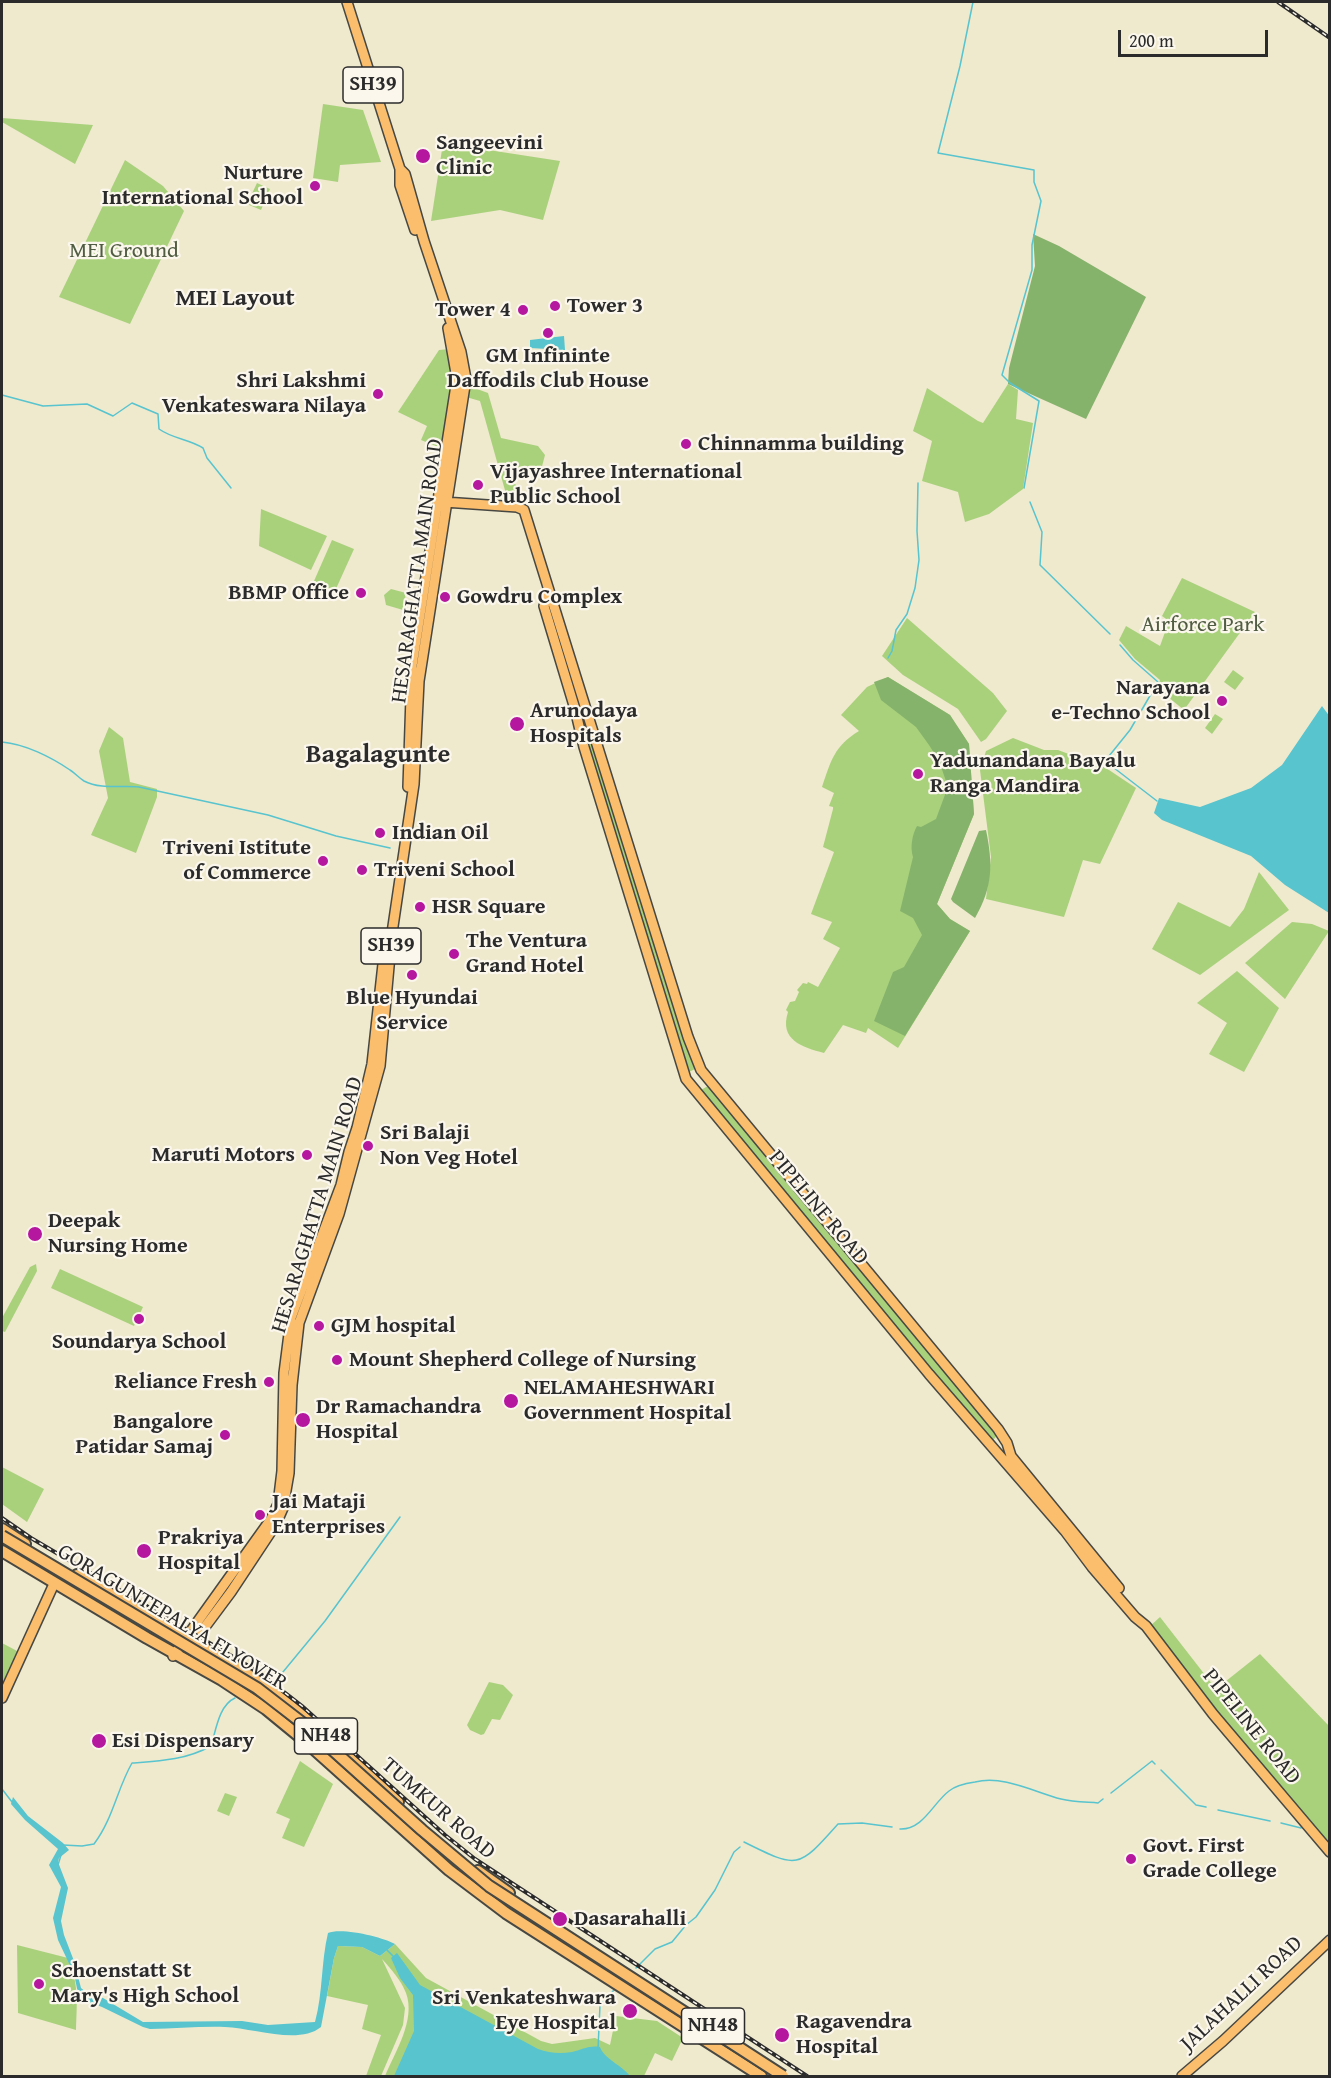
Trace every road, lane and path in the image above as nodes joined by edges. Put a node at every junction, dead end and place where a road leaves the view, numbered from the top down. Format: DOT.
graph roads {
  1 [pos="347,2"];
  2 [pos="443,502"];
  3 [pos="549,592"];
  4 [pos="2,1529"];
  5 [pos="2,1536"];
  6 [pos="2,1544"];
  7 [pos="2,1551"];
  8 [pos="53,1586"];
  9 [pos="1146,1626"];
  10 [pos="190,1640"];
  11 [pos="178,1657"];
  12 [pos="2,1698"];
  13 [pos="1329,1852"];
  14 [pos="1329,1940"];
  15 [pos="761,2076"];
  16 [pos="771,2076"];
  17 [pos="783,2076"];
  18 [pos="791,2076"];
  19 [pos="1182,2076"];
  1 -- 2 [label="main road, SH39"];
  2 -- 3 [label="main road, PIPELINE ROAD"];
  2 -- 10 [label="main road, HESARAGHATTA MAIN ROAD"];
  2 -- 10 [label="main road, HESARAGHATTA MAIN ROAD / SH39"];
  3 -- 9 [label="main road, PIPELINE ROAD"];
  3 -- 9 [label="main road, PIPELINE ROAD"];
  4 -- 10 [label="highway, TUMKUR ROAD / NH48"];
  5 -- 17 [label="highway, GORAGUNTEPALYA FLYOVER, bridge"];
  6 -- 16 [label="highway, GORAGUNTEPALYA FLYOVER"];
  7 -- 11 [label="highway, TUMKUR ROAD / NH48"];
  8 -- 12 [label="main road"];
  9 -- 13 [label="main road, PIPELINE ROAD"];
  10 -- 11 [label="main road, HESARAGHATTA MAIN ROAD"];
  10 -- 18 [label="highway, TUMKUR ROAD / NH48"];
  11 -- 15 [label="highway, TUMKUR ROAD / NH48"];
  14 -- 19 [label="main road, JALAHALLI ROAD"];
}
